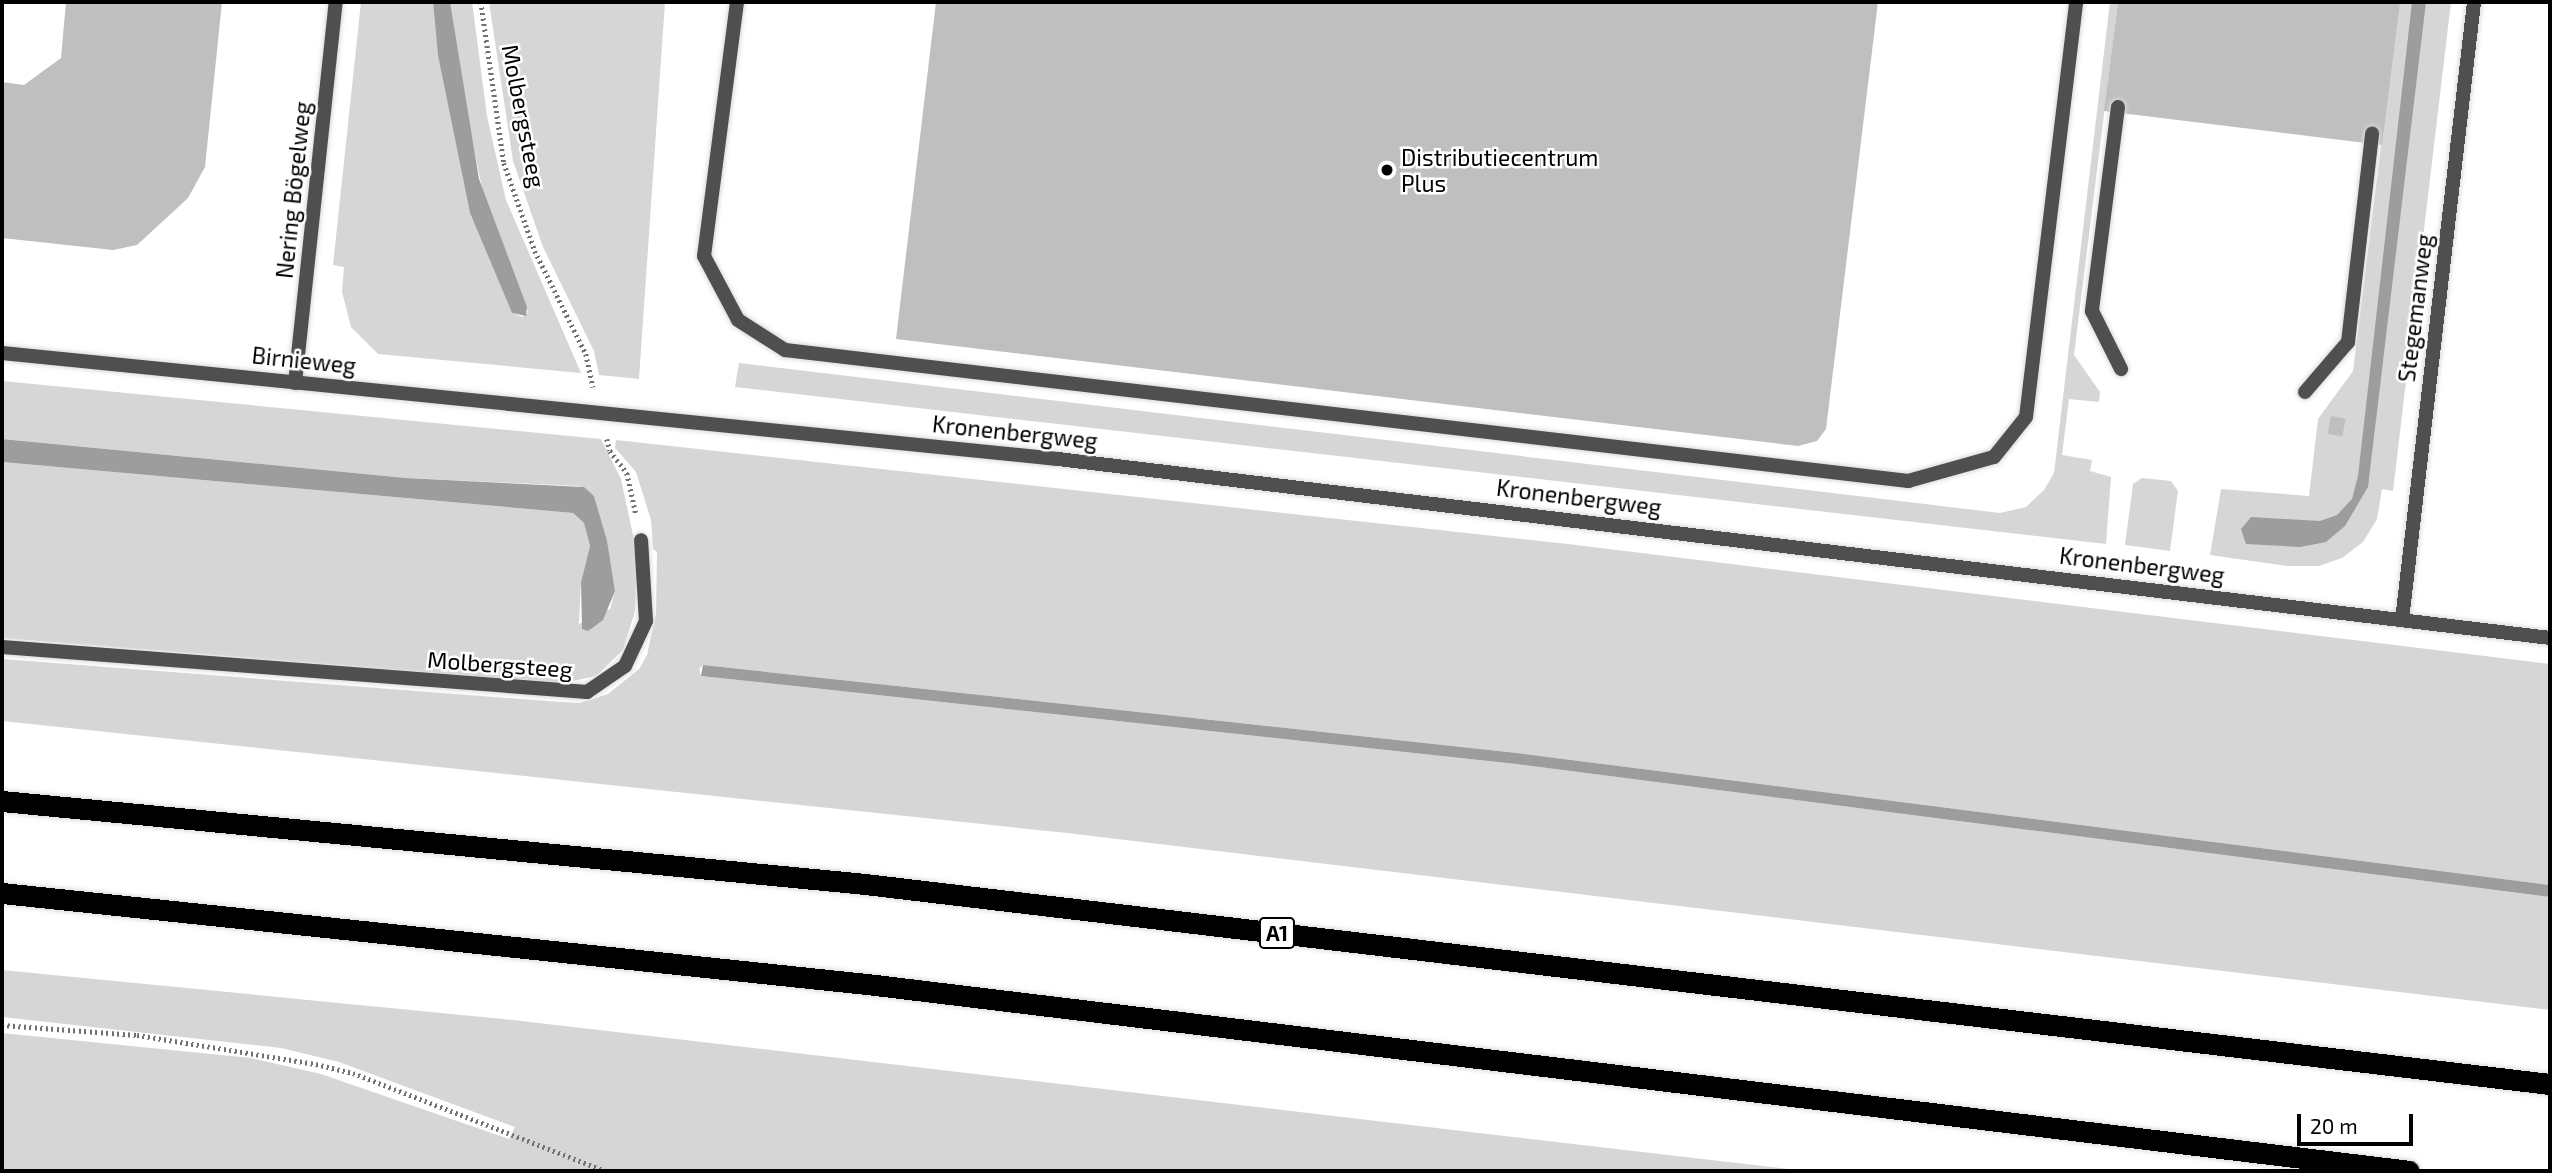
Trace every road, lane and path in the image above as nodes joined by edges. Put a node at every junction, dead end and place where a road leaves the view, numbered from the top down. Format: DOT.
graph roads {
  1 [pos="336,2"];
  2 [pos="481,2"];
  3 [pos="737,2"];
  4 [pos="2076,2"];
  5 [pos="2474,2"];
  6 [pos="2118,107"];
  7 [pos="2372,133"];
  8 [pos="2,353"];
  9 [pos="2121,369"];
  10 [pos="295,383"];
  11 [pos="2305,392"];
  12 [pos="601,412"];
  13 [pos="641,540"];
  14 [pos="2402,620"];
  15 [pos="2550,638"];
  16 [pos="2,648"];
  17 [pos="2,801"];
  18 [pos="2,893"];
  19 [pos="2,1025"];
  20 [pos="2550,1084"];
  21 [pos="606,1171"];
  22 [pos="2409,1171"];
  1 -- 10 [label="street, Nering Bögelweg"];
  2 -- 12 [label="path, Molbergsteeg"];
  3 -- 4 [label="street"];
  5 -- 14 [label="street, Stegemanweg"];
  6 -- 9 [label="street"];
  7 -- 11 [label="street"];
  8 -- 10 [label="street, Birnieweg"];
  10 -- 12 [label="street, Birnieweg"];
  12 -- 13 [label="path, Molbergsteeg"];
  12 -- 14 [label="street, Kronenbergweg"];
  13 -- 16 [label="street, Molbergsteeg"];
  14 -- 15 [label="street, Kronenbergweg"];
  17 -- 20 [label="highway, A1"];
  18 -- 22 [label="highway"];
  19 -- 21 [label="path"];
}
